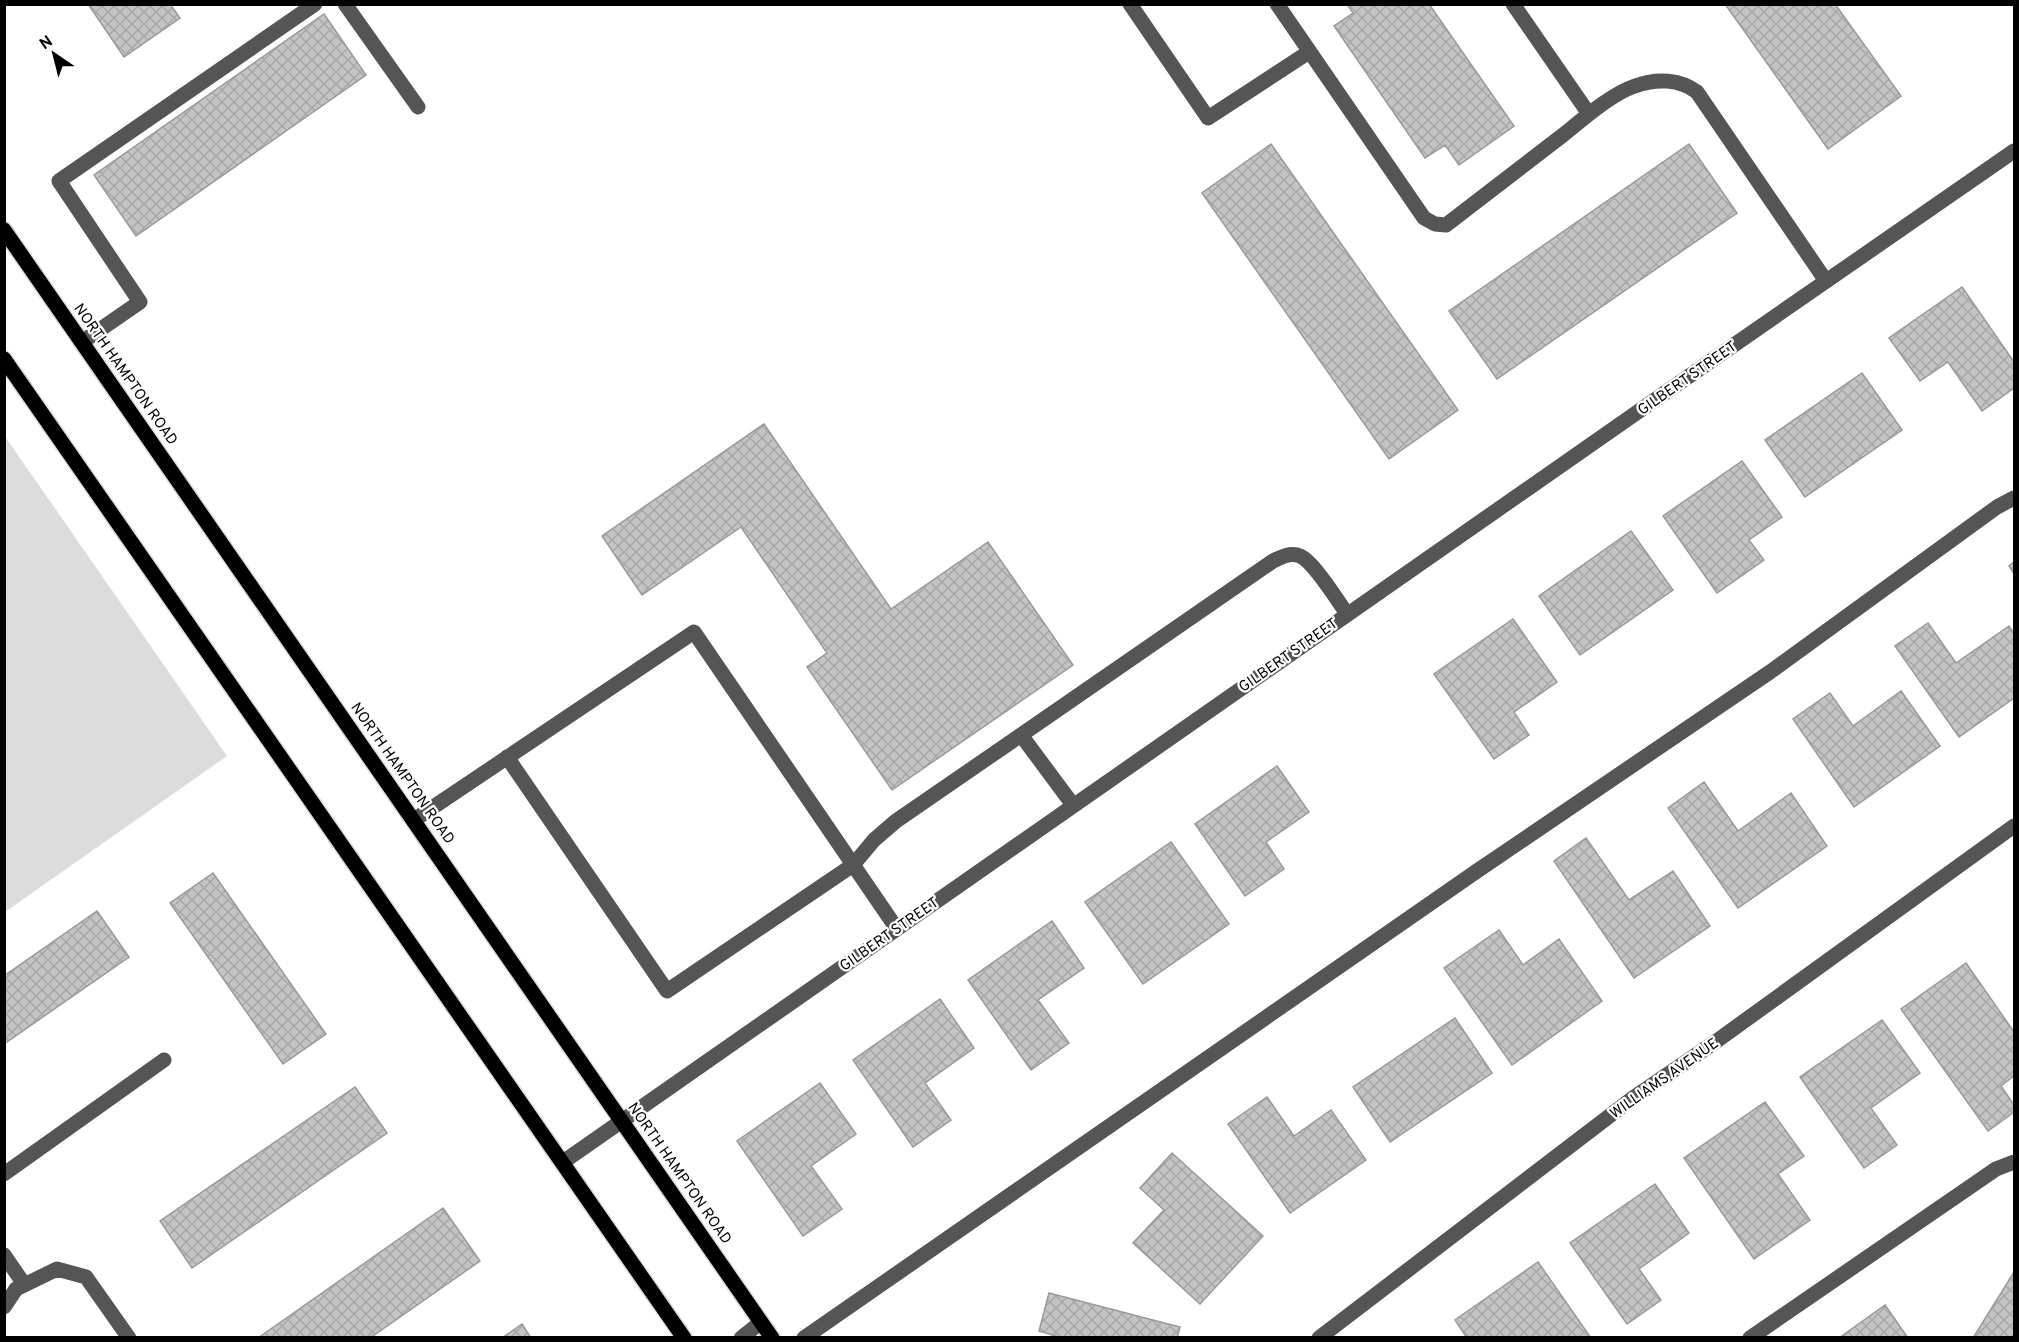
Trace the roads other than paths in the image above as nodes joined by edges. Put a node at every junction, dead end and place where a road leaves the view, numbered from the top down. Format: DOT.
graph roads {
  1 [pos="315,4"];
  2 [pos="345,4"];
  3 [pos="1130,4"];
  4 [pos="1277,4"];
  5 [pos="1513,4"];
  6 [pos="1309,52"];
  7 [pos="418,106"];
  8 [pos="1589,114"];
  9 [pos="2014,151"];
  10 [pos="4,230"];
  11 [pos="1826,281"];
  12 [pos="82,342"];
  13 [pos="4,359"];
  14 [pos="2014,498"];
  15 [pos="1347,614"];
  16 [pos="1021,735"];
  17 [pos="507,758"];
  18 [pos="1073,806"];
  19 [pos="414,820"];
  20 [pos="2014,826"];
  21 [pos="853,865"];
  22 [pos="897,929"];
  23 [pos="164,1060"];
  24 [pos="622,1120"];
  25 [pos="562,1162"];
  26 [pos="2014,1162"];
  27 [pos="4,1174"];
  28 [pos="4,1255"];
  29 [pos="24,1284"];
  30 [pos="4,1307"];
  31 [pos="761,1322"];
  32 [pos="129,1338"];
  33 [pos="684,1338"];
  34 [pos="741,1338"];
  35 [pos="772,1338"];
  36 [pos="804,1338"];
  37 [pos="1319,1338"];
  38 [pos="1750,1338"];
  1 -- 12 [label="street"];
  2 -- 7 [label="street"];
  3 -- 6 [label="street"];
  4 -- 6 [label="street"];
  5 -- 8 [label="street"];
  6 -- 8 [label="street"];
  8 -- 11 [label="street"];
  9 -- 11 [label="street, GILBERT STREET"];
  10 -- 12 [label="main road, NORTH HAMPTON ROAD"];
  11 -- 15 [label="street, GILBERT STREET"];
  12 -- 19 [label="main road, NORTH HAMPTON ROAD"];
  13 -- 25 [label="main road"];
  14 -- 36 [label="street"];
  15 -- 16 [label="street"];
  15 -- 18 [label="street, GILBERT STREET"];
  16 -- 18 [label="street"];
  16 -- 21 [label="street"];
  17 -- 19 [label="street"];
  17 -- 21 [label="street"];
  17 -- 21 [label="street"];
  18 -- 22 [label="street, GILBERT STREET"];
  19 -- 24 [label="main road, NORTH HAMPTON ROAD"];
  20 -- 37 [label="street, WILLIAMS AVENUE"];
  21 -- 22 [label="street"];
  22 -- 24 [label="street, GILBERT STREET"];
  23 -- 27 [label="street"];
  24 -- 25 [label="street, GILBERT STREET"];
  24 -- 31 [label="main road, NORTH HAMPTON ROAD"];
  25 -- 33 [label="main road"];
  26 -- 38 [label="street"];
  28 -- 29 [label="street"];
  29 -- 30 [label="street"];
  29 -- 32 [label="street"];
  31 -- 34 [label="street"];
  31 -- 35 [label="main road, NORTH HAMPTON ROAD"];
}
